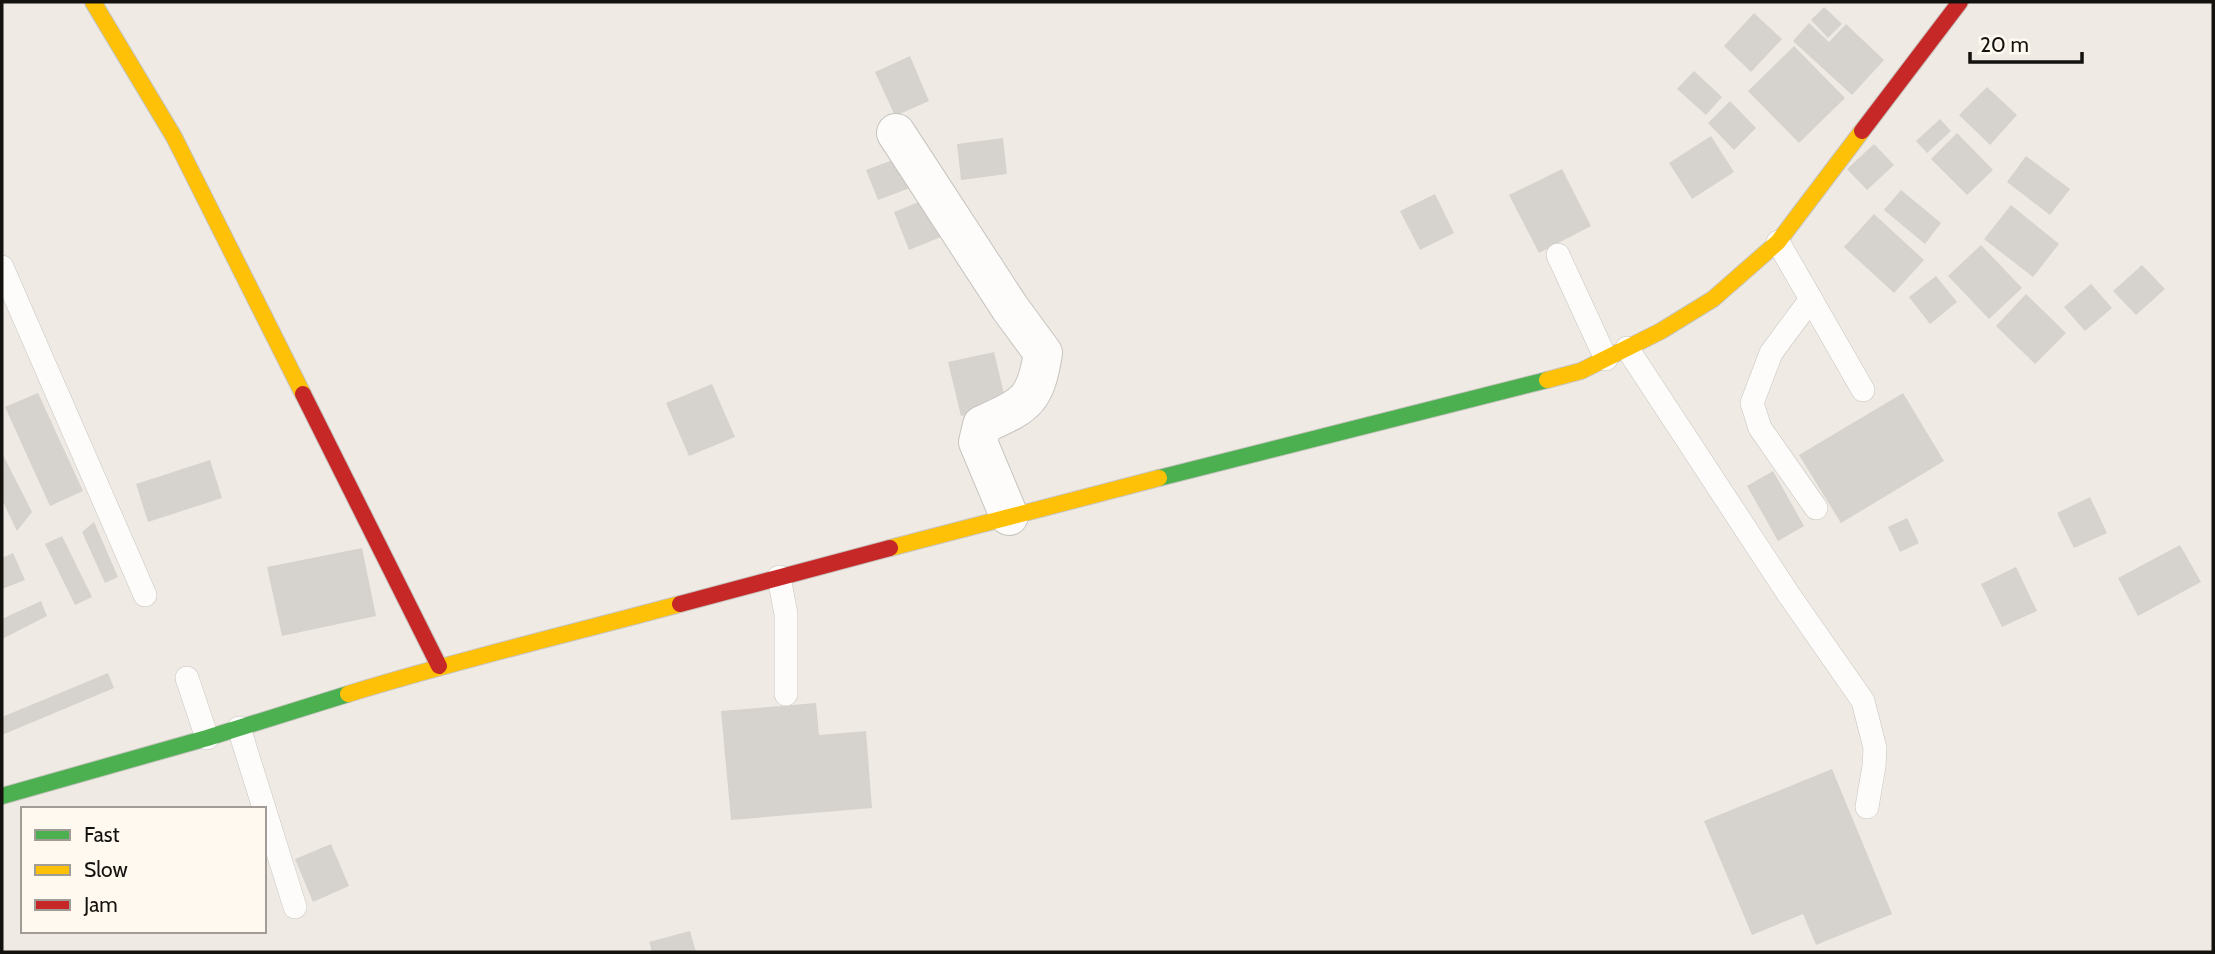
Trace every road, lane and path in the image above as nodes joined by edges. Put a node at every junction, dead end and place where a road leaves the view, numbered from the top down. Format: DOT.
graph roads {
  1 [pos="93,2"];
  2 [pos="1960,2"];
  3 [pos="896,133"];
  4 [pos="1778,242"];
  5 [pos="1558,255"];
  6 [pos="2,267"];
  7 [pos="1811,299"];
  8 [pos="1628,348"];
  9 [pos="1606,359"];
  10 [pos="1863,390"];
  11 [pos="1816,508"];
  12 [pos="1009,516"];
  13 [pos="779,577"];
  14 [pos="145,595"];
  15 [pos="439,666"];
  16 [pos="187,678"];
  17 [pos="786,694"];
  18 [pos="239,728"];
  19 [pos="207,738"];
  20 [pos="2,796"];
  21 [pos="264,807"];
  22 [pos="1867,807"];
  23 [pos="266,814"];
  24 [pos="295,907"];
  1 -- 15 [label="street"];
  2 -- 4 [label="street"];
  3 -- 12 [label="street"];
  4 -- 7 [label="lane"];
  4 -- 8 [label="street"];
  5 -- 9 [label="lane"];
  6 -- 14 [label="lane"];
  7 -- 10 [label="lane"];
  7 -- 11 [label="lane"];
  8 -- 9 [label="street"];
  8 -- 22 [label="lane"];
  9 -- 12 [label="street"];
  12 -- 13 [label="street"];
  13 -- 15 [label="street"];
  13 -- 17 [label="lane"];
  15 -- 18 [label="street"];
  16 -- 19 [label="lane"];
  18 -- 19 [label="street"];
  18 -- 21 [label="lane"];
  19 -- 20 [label="street"];
  23 -- 24 [label="lane"];
}
